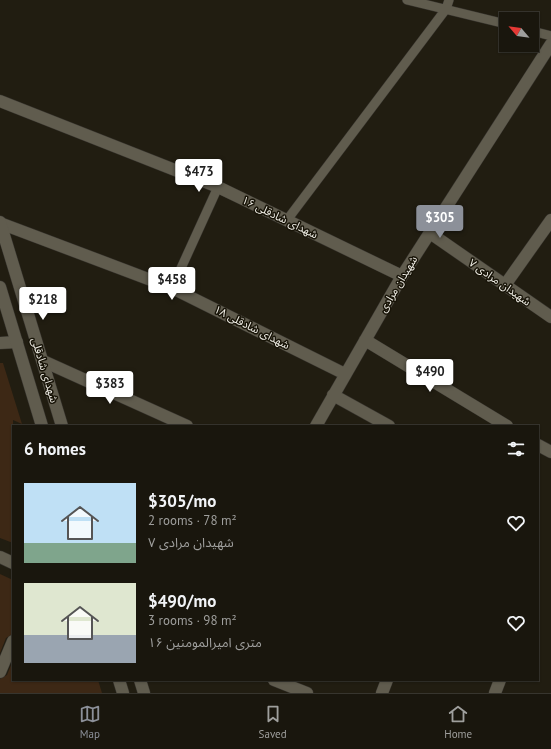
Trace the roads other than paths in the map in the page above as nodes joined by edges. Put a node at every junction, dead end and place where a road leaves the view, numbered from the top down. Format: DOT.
graph roads {
  1 [pos="407,0"];
  2 [pos="447,4"];
  3 [pos="499,22"];
  4 [pos="539,33"];
  5 [pos="551,36"];
  6 [pos="551,44"];
  7 [pos="0,101"];
  8 [pos="218,187"];
  9 [pos="287,220"];
  10 [pos="551,220"];
  11 [pos="0,223"];
  12 [pos="430,233"];
  13 [pos="402,276"];
  14 [pos="505,285"];
  15 [pos="0,287"];
  16 [pos="172,288"];
  17 [pos="551,317"];
  18 [pos="365,340"];
  19 [pos="17,342"];
  20 [pos="0,343"];
  21 [pos="43,361"];
  22 [pos="345,374"];
  23 [pos="333,395"];
  24 [pos="42,425"];
  25 [pos="62,425"];
  26 [pos="185,425"];
  27 [pos="317,425"];
  28 [pos="387,425"];
  29 [pos="505,425"];
  30 [pos="539,446"];
  31 [pos="551,452"];
  32 [pos="0,557"];
  33 [pos="12,563"];
  34 [pos="12,643"];
  35 [pos="0,672"];
  36 [pos="119,681"];
  37 [pos="140,681"];
  38 [pos="277,681"];
  39 [pos="387,681"];
  40 [pos="500,681"];
  41 [pos="123,693"];
  42 [pos="144,693"];
  43 [pos="307,693"];
  44 [pos="382,693"];
  45 [pos="495,693"];
  1 -- 2 [label="lane"];
  2 -- 3 [label="lane"];
  2 -- 9 [label="lane"];
  4 -- 5 [label="lane"];
  6 -- 12 [label="street, شهیدان مرادی"];
  7 -- 8 [label="street, شهدای شادقلی ۱۶"];
  8 -- 9 [label="street, شهدای شادقلی ۱۶"];
  8 -- 16 [label="lane"];
  9 -- 13 [label="street, شهدای شادقلی ۱۶"];
  10 -- 14 [label="street"];
  11 -- 16 [label="street, شهدای شادقلی ۱۸"];
  11 -- 21 [label="street, شهدای شادقلی"];
  12 -- 13 [label="street, شهیدان مرادی"];
  12 -- 14 [label="street, شهیدان مرادی ۷"];
  13 -- 18 [label="street, شهیدان مرادی"];
  14 -- 17 [label="street, شهیدان مرادی ۷"];
  15 -- 19 [label="street, شهدای شادقلی"];
  16 -- 22 [label="street, شهدای شادقلی ۱۸"];
  18 -- 22 [label="street, شهیدان مرادی"];
  18 -- 29 [label="street"];
  19 -- 20 [label="street"];
  19 -- 24 [label="street, شهدای شادقلی"];
  21 -- 25 [label="street, شهدای شادقلی"];
  21 -- 26 [label="street"];
  22 -- 23 [label="street, شهیدان مرادی"];
  23 -- 27 [label="street, شهیدان مرادی"];
  23 -- 28 [label="street"];
  30 -- 31 [label="street"];
  32 -- 33 [label="street"];
  34 -- 35 [label="street"];
  36 -- 41 [label="street"];
  37 -- 42 [label="street"];
  38 -- 43 [label="street"];
  39 -- 44 [label="street"];
  40 -- 45 [label="street"];
}
